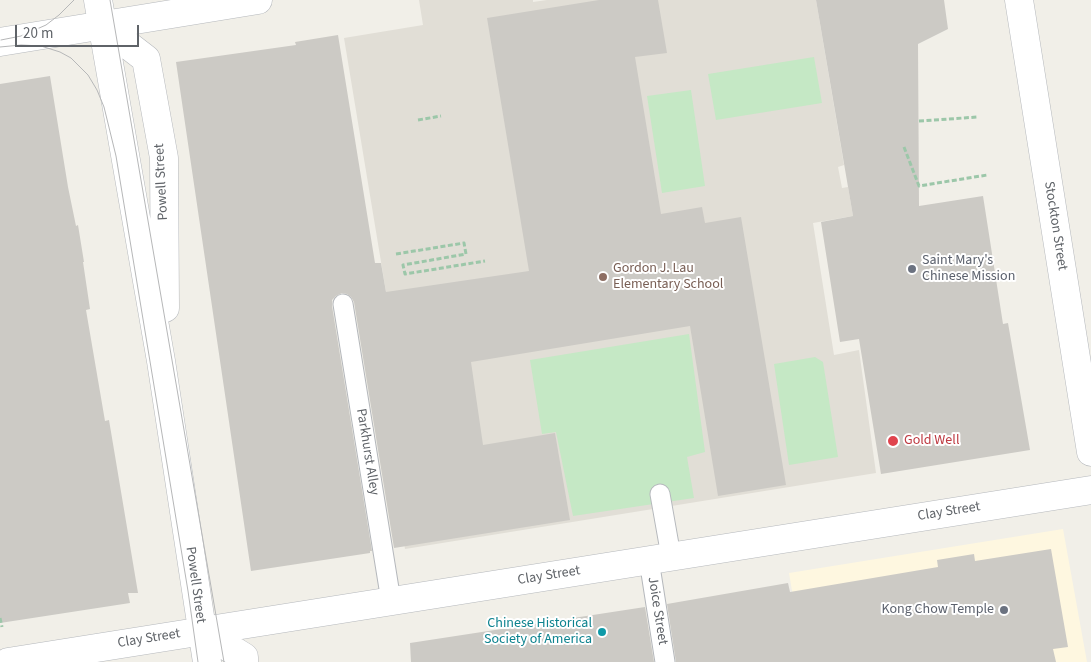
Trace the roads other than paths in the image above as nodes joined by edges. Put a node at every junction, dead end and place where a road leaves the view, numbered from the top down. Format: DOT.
graph roads {
  1 [pos="258,0"];
  2 [pos="1019,0"];
  3 [pos="100,12"];
  4 [pos="0,42"];
  5 [pos="343,304"];
  6 [pos="161,361"];
  7 [pos="1091,452"];
  8 [pos="1091,490"];
  9 [pos="660,494"];
  10 [pos="660,558"];
  11 [pos="391,601"];
  12 [pos="202,631"];
  13 [pos="8,662"];
  14 [pos="207,662"];
  15 [pos="244,662"];
  16 [pos="665,662"];
  1 -- 3 [label="street"];
  2 -- 7 [label="street, Stockton Street"];
  3 -- 4 [label="street"];
  3 -- 6 [label="street, Powell Street"];
  3 -- 6 [label="street, Powell Street"];
  5 -- 11 [label="lane, Parkhurst Alley"];
  6 -- 12 [label="street, Powell Street"];
  8 -- 10 [label="street, Clay Street"];
  9 -- 10 [label="lane, Joice Street"];
  10 -- 11 [label="street, Clay Street"];
  10 -- 16 [label="lane, Joice Street"];
  11 -- 12 [label="street, Clay Street"];
  12 -- 13 [label="street, Clay Street"];
  12 -- 14 [label="street, Powell Street"];
  12 -- 15 [label="street, Powell Street"];
}
